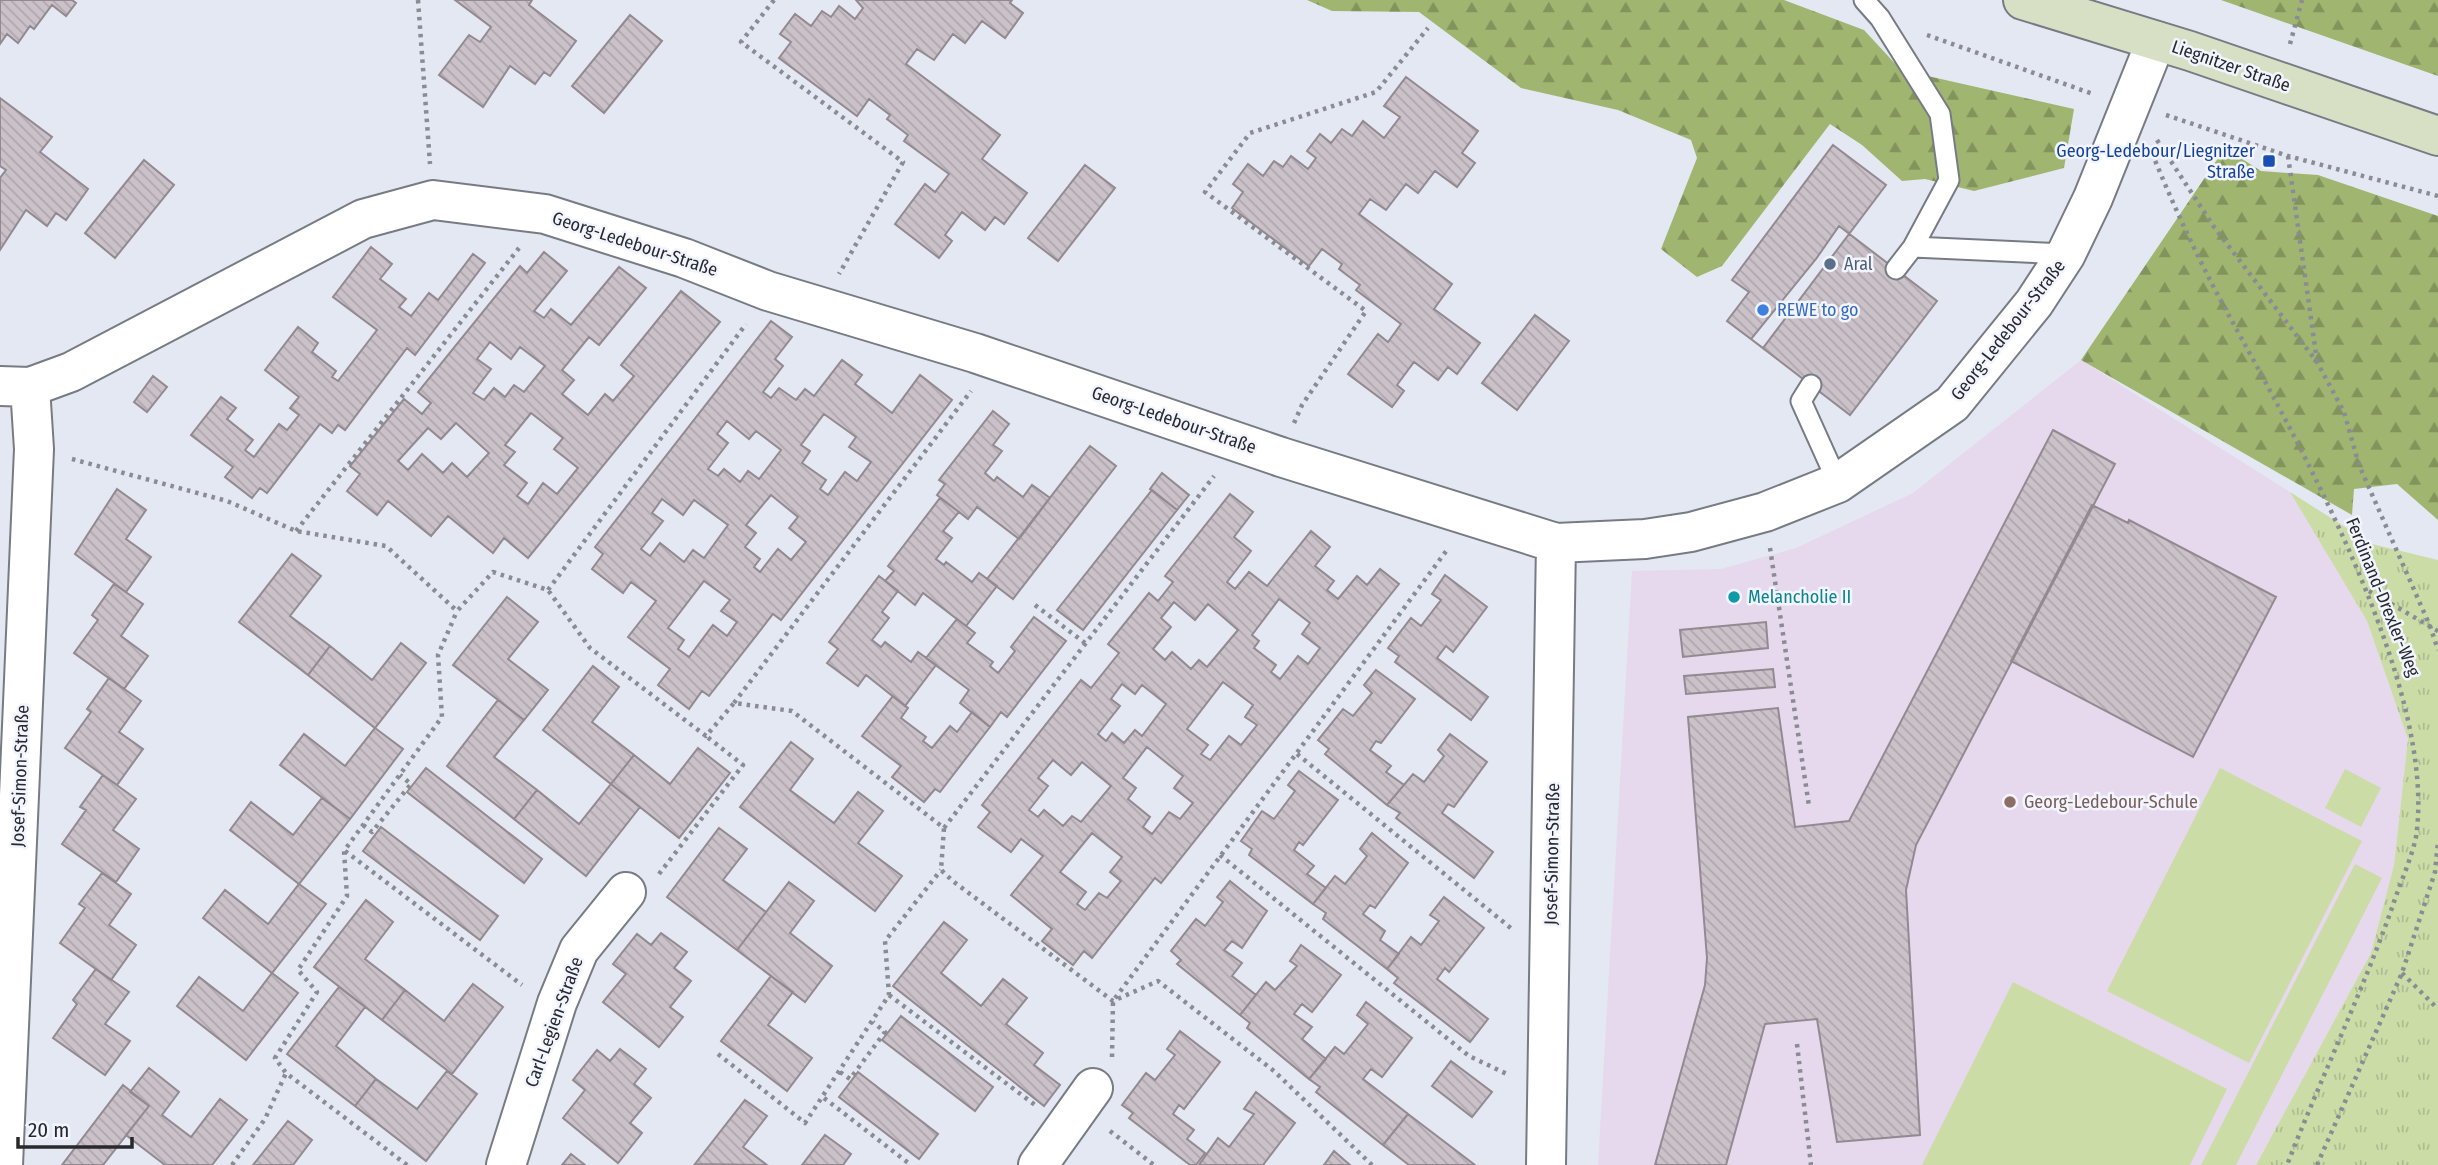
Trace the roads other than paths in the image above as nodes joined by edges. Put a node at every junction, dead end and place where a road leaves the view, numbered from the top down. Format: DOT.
graph roads {
  1 [pos="1864,0"];
  2 [pos="2023,0"];
  3 [pos="2156,41"];
  4 [pos="2438,136"];
  5 [pos="1913,247"];
  6 [pos="2066,254"];
  7 [pos="1896,270"];
  8 [pos="1811,385"];
  9 [pos="15,386"];
  10 [pos="1838,483"];
  11 [pos="1556,543"];
  12 [pos="626,892"];
  13 [pos="1078,1107"];
  14 [pos="3,1165"];
  15 [pos="506,1165"];
  16 [pos="1038,1165"];
  17 [pos="1546,1165"];
  1 -- 5 [label="lane"];
  2 -- 3 [label="main road, Liegnitzer Straße"];
  3 -- 4 [label="main road, Liegnitzer Straße"];
  3 -- 6 [label="street, Georg-Ledebour-Straße"];
  5 -- 6 [label="lane"];
  5 -- 7 [label="lane"];
  6 -- 10 [label="street, Georg-Ledebour-Straße"];
  8 -- 10 [label="lane"];
  9 -- 11 [label="street, Georg-Ledebour-Straße"];
  9 -- 14 [label="street, Josef-Simon-Straße"];
  10 -- 11 [label="street, Georg-Ledebour-Straße"];
  11 -- 17 [label="street, Josef-Simon-Straße"];
  12 -- 15 [label="street, Carl-Legien-Straße"];
  13 -- 16 [label="street"];
}
